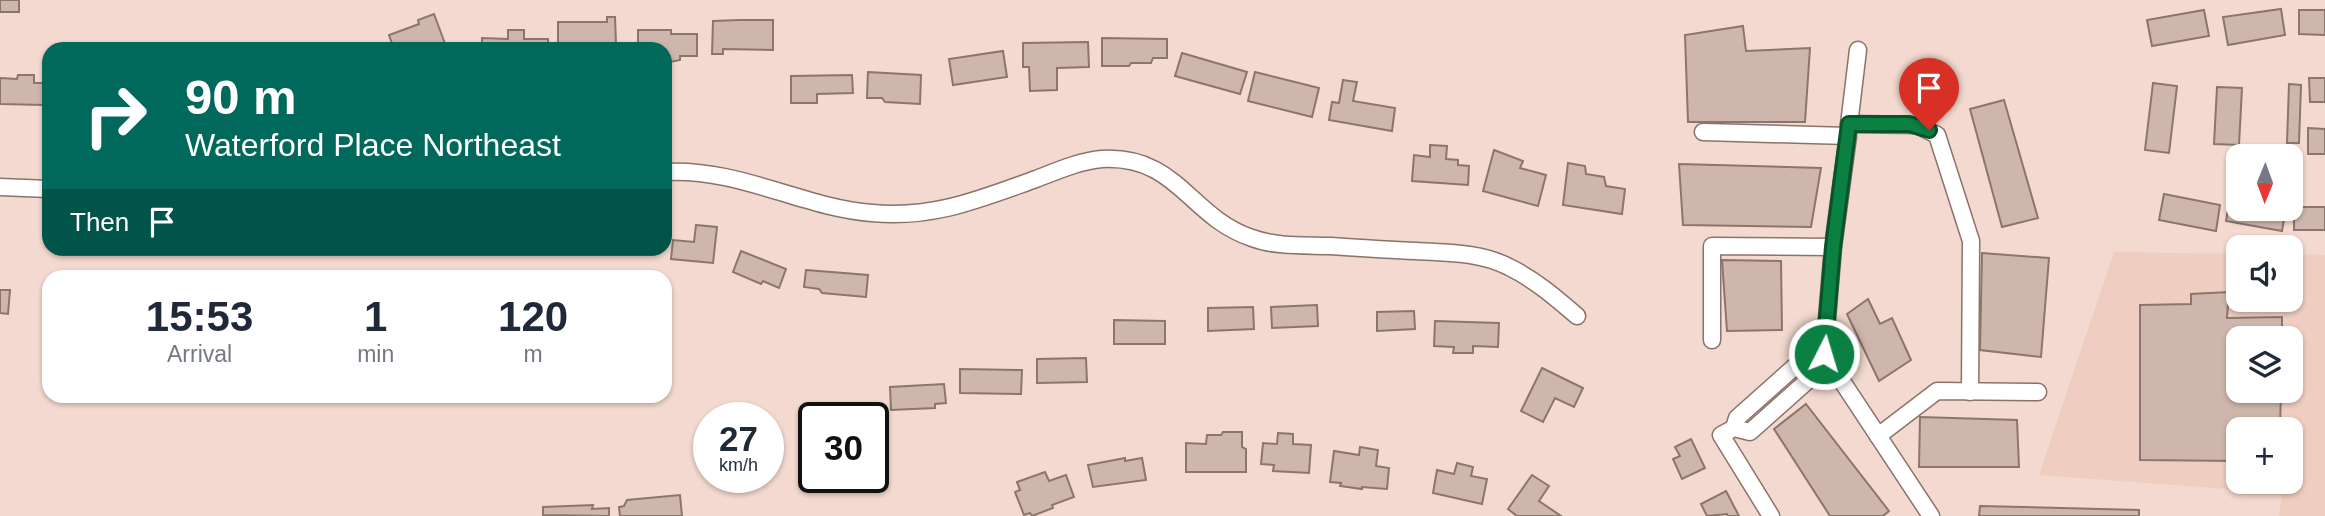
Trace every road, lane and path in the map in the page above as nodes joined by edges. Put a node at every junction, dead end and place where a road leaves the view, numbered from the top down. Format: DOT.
graph roads {
  1 [pos="1858,50"];
  2 [pos="1849,130"];
  3 [pos="1703,132"];
  4 [pos="672,172"];
  5 [pos="0,187"];
  6 [pos="42,189"];
  7 [pos="1833,247"];
  8 [pos="1577,316"];
  9 [pos="1712,340"];
  10 [pos="1824,354"];
  11 [pos="1970,391"];
  12 [pos="2038,392"];
  13 [pos="1878,436"];
  14 [pos="1771,516"];
  15 [pos="1931,516"];
  1 -- 2 [label="street"];
  2 -- 3 [label="street"];
  2 -- 7 [label="street"];
  2 -- 11 [label="street"];
  4 -- 8 [label="street"];
  5 -- 6 [label="street"];
  7 -- 9 [label="street"];
  7 -- 10 [label="street"];
  10 -- 13 [label="street"];
  10 -- 14 [label="street"];
  11 -- 12 [label="street"];
  11 -- 13 [label="street"];
  13 -- 15 [label="street"];
}
